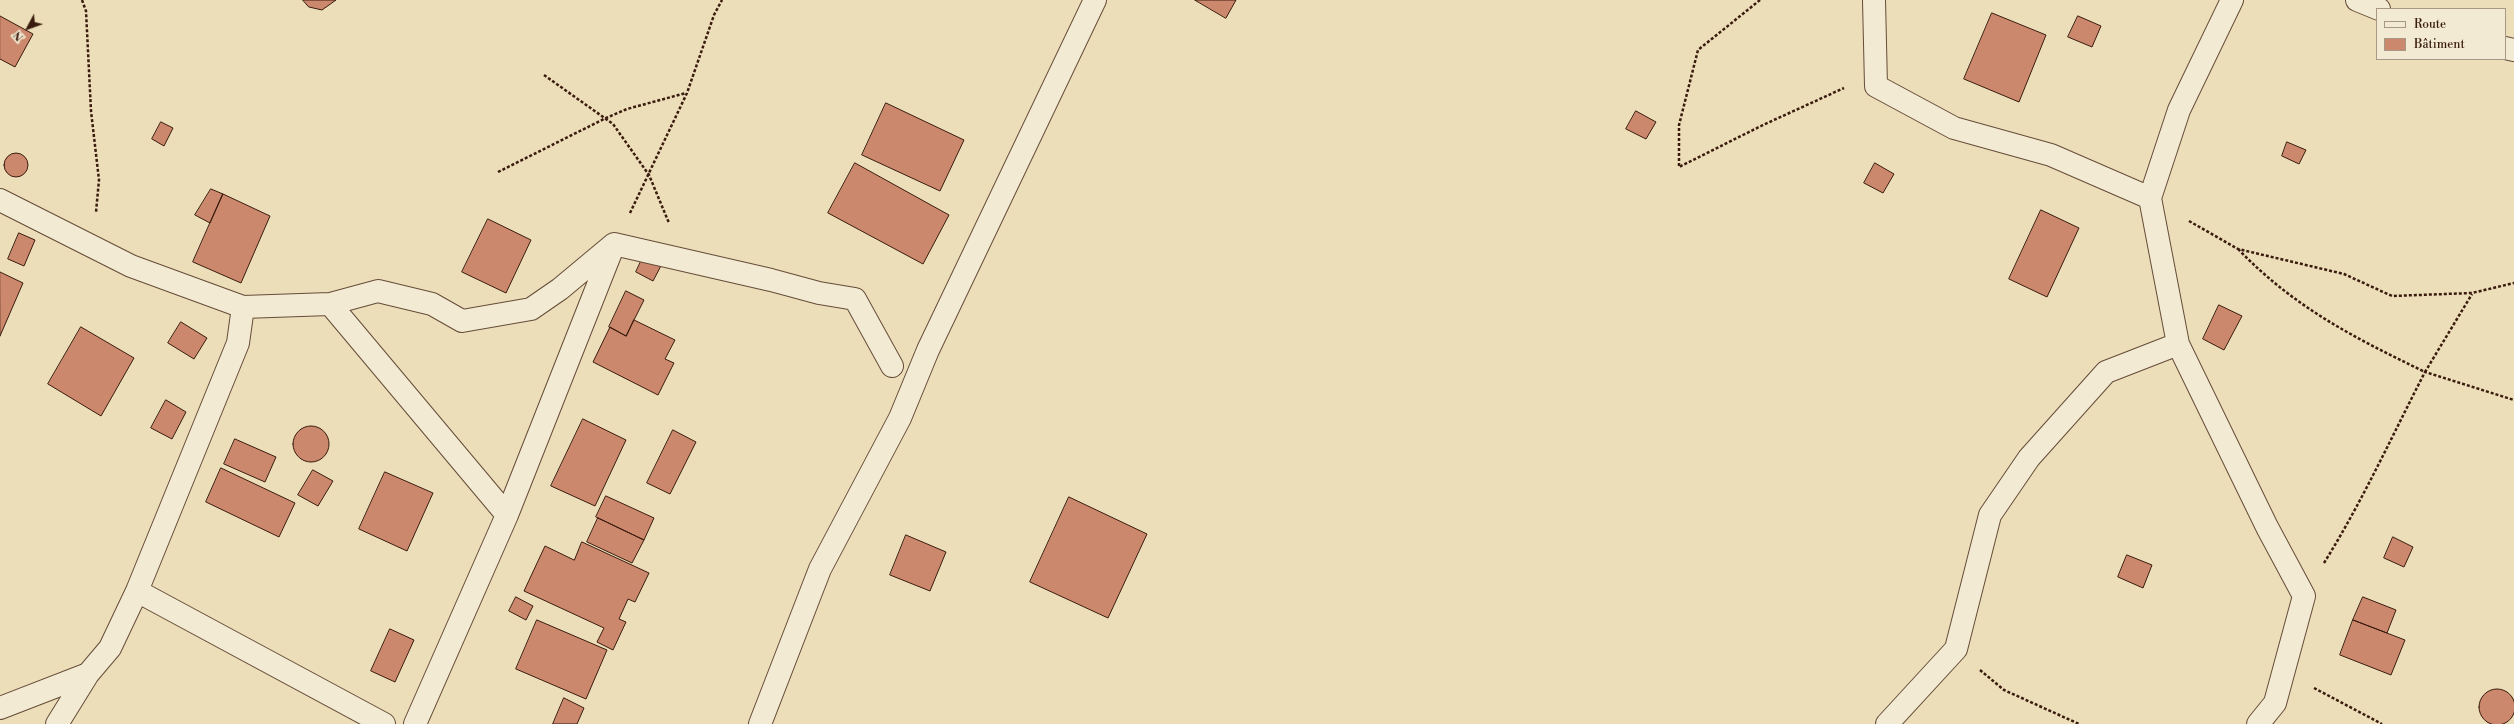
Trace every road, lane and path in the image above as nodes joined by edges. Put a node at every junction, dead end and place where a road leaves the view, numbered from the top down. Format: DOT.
graph roads {
  1 [pos="82,0"];
  2 [pos="722,0"];
  3 [pos="1095,0"];
  4 [pos="1760,0"];
  5 [pos="1874,0"];
  6 [pos="2232,0"];
  7 [pos="2357,0"];
  8 [pos="2377,8"];
  9 [pos="544,75"];
  10 [pos="1876,86"];
  11 [pos="687,93"];
  12 [pos="606,118"];
  13 [pos="498,172"];
  14 [pos="649,175"];
  15 [pos="2150,198"];
  16 [pos="0,200"];
  17 [pos="614,244"];
  18 [pos="92,246"];
  19 [pos="2238,250"];
  20 [pos="685,260"];
  21 [pos="2514,283"];
  22 [pos="2472,293"];
  23 [pos="330,304"];
  24 [pos="243,307"];
  25 [pos="2178,344"];
  26 [pos="892,366"];
  27 [pos="2425,372"];
  28 [pos="2514,400"];
  29 [pos="507,515"];
  30 [pos="137,591"];
  31 [pos="2304,596"];
  32 [pos="1956,649"];
  33 [pos="2284,672"];
  34 [pos="88,674"];
  35 [pos="0,708"];
  36 [pos="58,724"];
  37 [pos="384,724"];
  38 [pos="416,724"];
  39 [pos="760,724"];
  40 [pos="1887,724"];
  41 [pos="2079,724"];
  42 [pos="2258,724"];
  43 [pos="2382,724"];
  1 -- 18 [label="path"];
  2 -- 11 [label="path"];
  3 -- 39 [label="street"];
  4 -- 10 [label="path"];
  5 -- 10 [label="street"];
  6 -- 15 [label="street"];
  7 -- 8 [label="street"];
  9 -- 12 [label="path"];
  10 -- 15 [label="street"];
  11 -- 12 [label="path"];
  11 -- 14 [label="path"];
  12 -- 13 [label="path"];
  12 -- 14 [label="path"];
  14 -- 17 [label="path"];
  14 -- 20 [label="path"];
  15 -- 19 [label="path"];
  15 -- 25 [label="street"];
  16 -- 18 [label="street"];
  17 -- 20 [label="street"];
  17 -- 23 [label="street"];
  17 -- 29 [label="street"];
  18 -- 24 [label="street"];
  19 -- 22 [label="path"];
  19 -- 27 [label="path"];
  20 -- 26 [label="street"];
  21 -- 22 [label="path"];
  22 -- 27 [label="path"];
  23 -- 24 [label="street"];
  23 -- 29 [label="street"];
  24 -- 30 [label="street"];
  25 -- 31 [label="street"];
  25 -- 32 [label="street"];
  27 -- 28 [label="path"];
  27 -- 31 [label="path"];
  29 -- 38 [label="street"];
  30 -- 34 [label="street"];
  30 -- 37 [label="street"];
  31 -- 33 [label="street"];
  32 -- 40 [label="street"];
  32 -- 41 [label="path"];
  33 -- 42 [label="street"];
  33 -- 43 [label="path"];
  34 -- 35 [label="street"];
  34 -- 36 [label="street"];
}
